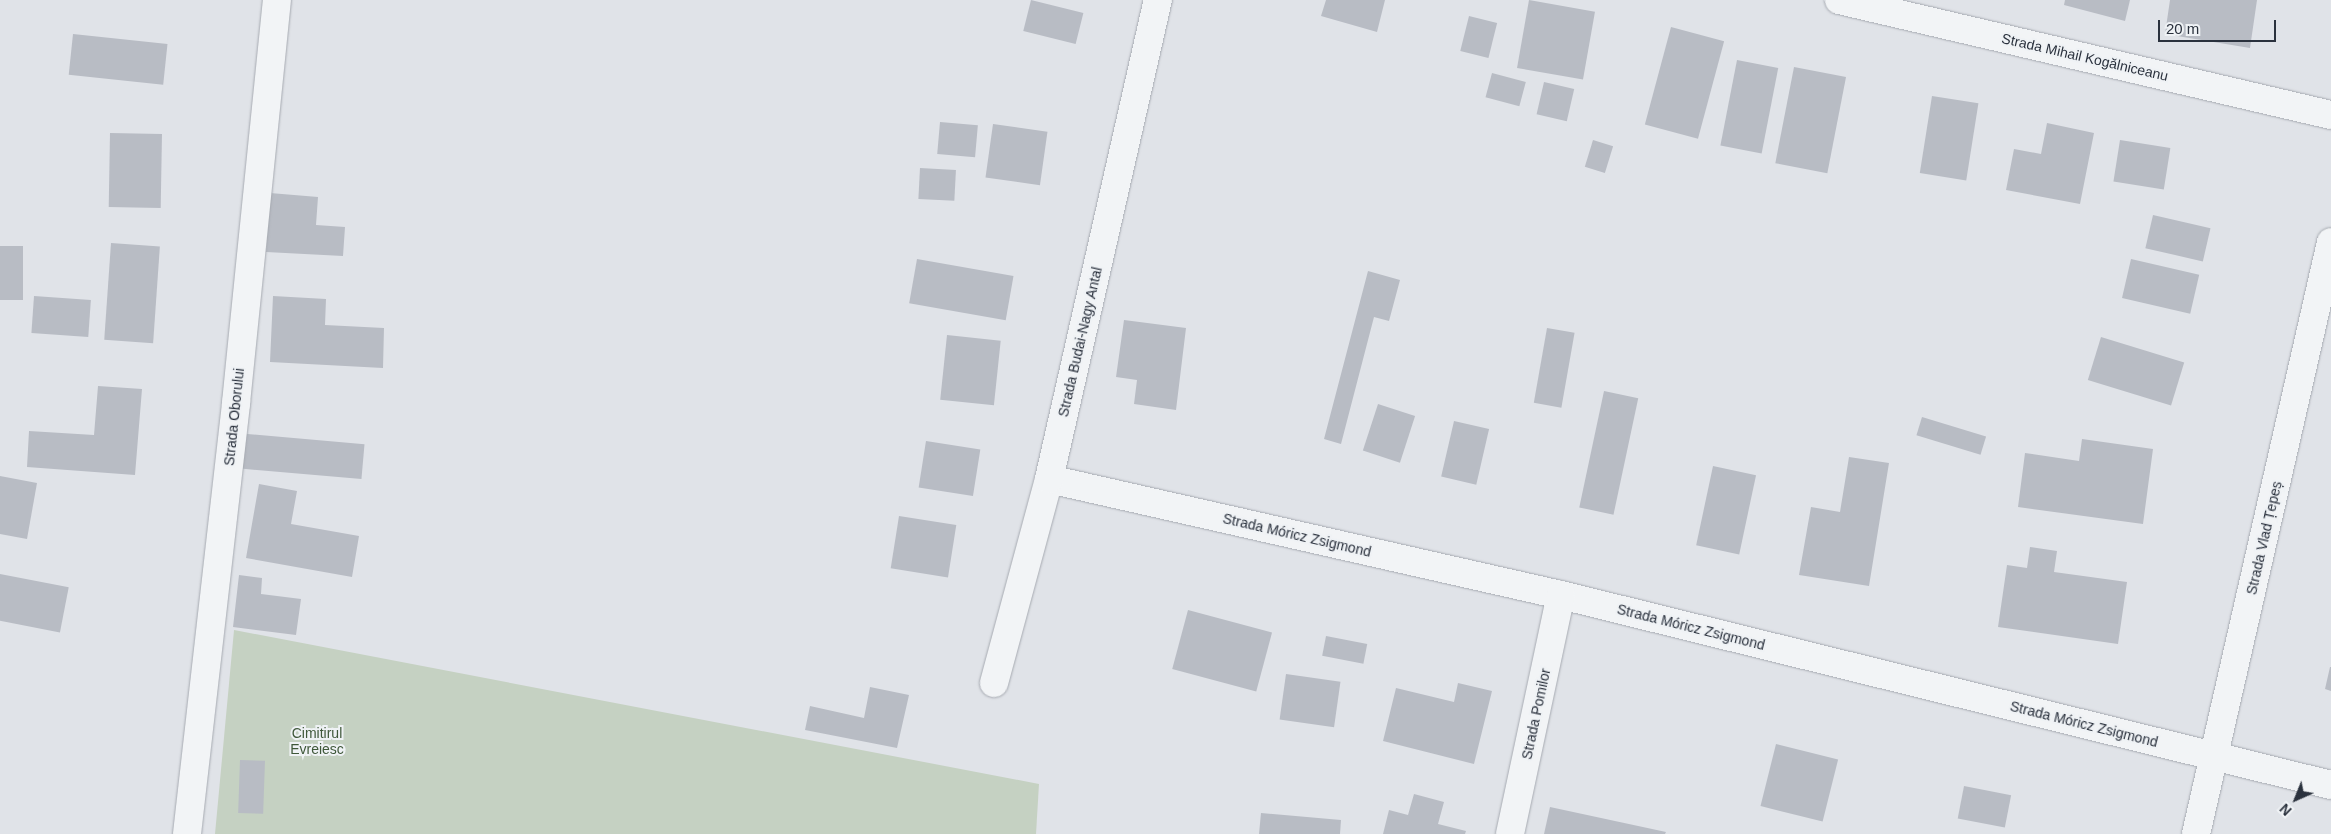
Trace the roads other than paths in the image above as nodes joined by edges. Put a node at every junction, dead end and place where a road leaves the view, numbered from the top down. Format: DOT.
graph roads {
  1 [pos="276,0"];
  2 [pos="1158,0"];
  3 [pos="1839,0"];
  4 [pos="2331,115"];
  5 [pos="2331,242"];
  6 [pos="1049,479"];
  7 [pos="1561,595"];
  8 [pos="994,683"];
  9 [pos="2215,756"];
  10 [pos="2331,785"];
  11 [pos="187,834"];
  12 [pos="1510,834"];
  13 [pos="2196,834"];
  1 -- 11 [label="street, Strada Oborului"];
  2 -- 6 [label="street, Strada Budai-Nagy Antal"];
  3 -- 4 [label="street, Strada Mihail Kogălniceanu"];
  5 -- 9 [label="street, Strada Vlad Țepeș"];
  6 -- 7 [label="street, Strada Móricz Zsigmond"];
  6 -- 8 [label="street, Strada Budai-Nagy Antal"];
  7 -- 9 [label="street, Strada Móricz Zsigmond"];
  7 -- 12 [label="street, Strada Pomilor"];
  9 -- 10 [label="street, Strada Móricz Zsigmond"];
  9 -- 13 [label="street, Strada Vlad Țepeș"];
}
